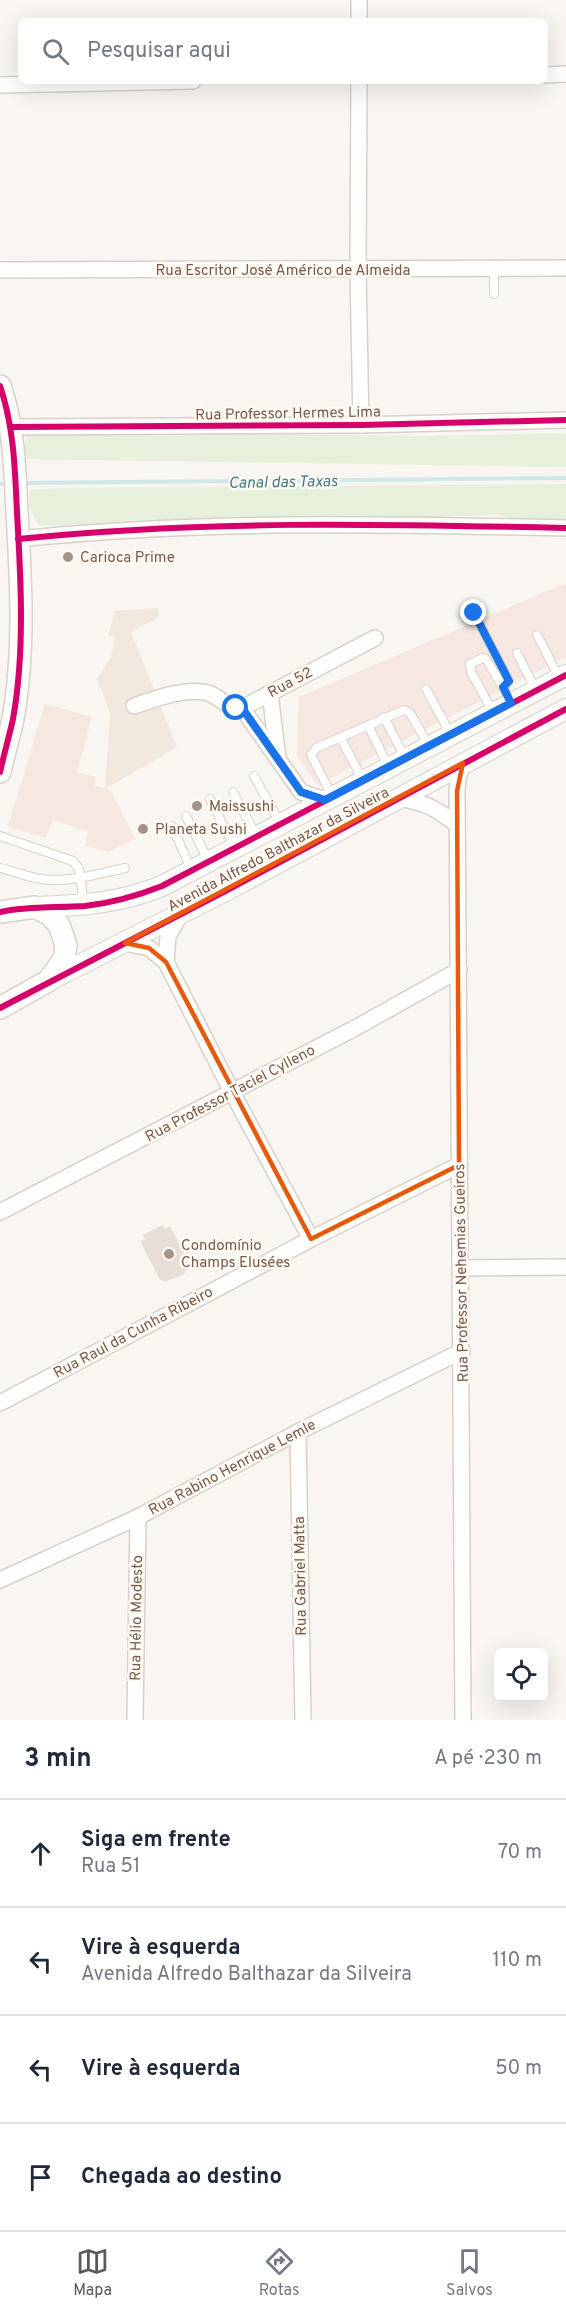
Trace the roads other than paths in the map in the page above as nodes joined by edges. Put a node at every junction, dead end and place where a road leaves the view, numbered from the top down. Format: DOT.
graph roads {
  1 [pos="360,0"];
  2 [pos="359,18"];
  3 [pos="566,74"];
  4 [pos="548,75"];
  5 [pos="48,84"];
  6 [pos="359,84"];
  7 [pos="0,85"];
  8 [pos="566,268"];
  9 [pos="494,269"];
  10 [pos="0,270"];
  11 [pos="358,270"];
  12 [pos="494,294"];
  13 [pos="0,386"];
  14 [pos="566,420"];
  15 [pos="361,424"];
  16 [pos="13,436"];
  17 [pos="566,528"];
  18 [pos="18,534"];
  19 [pos="474,613"];
  20 [pos="537,635"];
  21 [pos="375,638"];
  22 [pos="517,653"];
  23 [pos="563,677"];
  24 [pos="426,688"];
  25 [pos="536,690"];
  26 [pos="270,693"];
  27 [pos="507,695"];
  28 [pos="134,706"];
  29 [pos="242,708"];
  30 [pos="566,709"];
  31 [pos="493,712"];
  32 [pos="384,717"];
  33 [pos="368,724"];
  34 [pos="451,734"];
  35 [pos="340,737"];
  36 [pos="429,746"];
  37 [pos="279,761"];
  38 [pos="397,762"];
  39 [pos="463,763"];
  40 [pos="0,772"];
  41 [pos="254,776"];
  42 [pos="363,780"];
  43 [pos="233,792"];
  44 [pos="301,792"];
  45 [pos="329,798"];
  46 [pos="398,798"];
  47 [pos="210,799"];
  48 [pos="186,816"];
  49 [pos="287,821"];
  50 [pos="458,825"];
  51 [pos="172,826"];
  52 [pos="0,836"];
  53 [pos="257,837"];
  54 [pos="234,848"];
  55 [pos="200,866"];
  56 [pos="0,868"];
  57 [pos="124,868"];
  58 [pos="81,877"];
  59 [pos="85,906"];
  60 [pos="35,908"];
  61 [pos="3,909"];
  62 [pos="180,915"];
  63 [pos="125,943"];
  64 [pos="166,962"];
  65 [pos="459,970"];
  66 [pos="48,981"];
  67 [pos="0,1008"];
  68 [pos="232,1092"];
  69 [pos="459,1165"];
  70 [pos="0,1212"];
  71 [pos="311,1239"];
  72 [pos="566,1267"];
  73 [pos="461,1268"];
  74 [pos="462,1351"];
  75 [pos="0,1403"];
  76 [pos="298,1432"];
  77 [pos="138,1517"];
  78 [pos="0,1580"];
  79 [pos="135,1720"];
  80 [pos="303,1720"];
  81 [pos="463,1720"];
  1 -- 2 [label="street"];
  3 -- 4 [label="street"];
  5 -- 7 [label="street"];
  6 -- 11 [label="street"];
  8 -- 9 [label="street, Rua Escritor José Américo de Almeida"];
  9 -- 11 [label="street, Rua Escritor José Américo de Almeida"];
  9 -- 12 [label="lane"];
  10 -- 11 [label="street, Rua Escritor José Américo de Almeida"];
  11 -- 15 [label="street"];
  13 -- 16 [label="main road"];
  14 -- 15 [label="street, Rua Professor Hermes Lima"];
  15 -- 16 [label="street, Rua Professor Hermes Lima"];
  16 -- 18 [label="main road"];
  17 -- 18 [label="street"];
  18 -- 40 [label="main road"];
  19 -- 27 [label="lane"];
  20 -- 23 [label="lane"];
  21 -- 26 [label="street, Rua 52"];
  22 -- 25 [label="lane"];
  23 -- 25 [label="street, Avenida Alfredo Balthazar da Silveira"];
  24 -- 34 [label="lane"];
  25 -- 27 [label="street, Avenida Alfredo Balthazar da Silveira"];
  26 -- 29 [label="street, Rua 52"];
  26 -- 37 [label="street"];
  27 -- 31 [label="street, Avenida Alfredo Balthazar da Silveira"];
  27 -- 31 [label="lane"];
  28 -- 29 [label="street"];
  29 -- 37 [label="street"];
  30 -- 39 [label="street, Avenida Alfredo Balthazar da Silveira"];
  31 -- 34 [label="street, Avenida Alfredo Balthazar da Silveira"];
  32 -- 33 [label="lane"];
  32 -- 36 [label="lane"];
  32 -- 38 [label="lane"];
  33 -- 35 [label="lane"];
  33 -- 38 [label="lane"];
  34 -- 36 [label="street, Avenida Alfredo Balthazar da Silveira"];
  35 -- 42 [label="lane"];
  35 -- 45 [label="lane"];
  36 -- 38 [label="street, Avenida Alfredo Balthazar da Silveira"];
  37 -- 44 [label="street"];
  38 -- 42 [label="street, Avenida Alfredo Balthazar da Silveira"];
  39 -- 46 [label="street, Avenida Alfredo Balthazar da Silveira"];
  39 -- 50 [label="street, Rua Professor Nehemias Gueiros"];
  41 -- 49 [label="lane"];
  42 -- 45 [label="street, Avenida Alfredo Balthazar da Silveira"];
  43 -- 53 [label="lane"];
  44 -- 45 [label="street"];
  44 -- 49 [label="street"];
  45 -- 49 [label="street, Avenida Alfredo Balthazar da Silveira"];
  46 -- 50 [label="street"];
  46 -- 62 [label="street, Avenida Alfredo Balthazar da Silveira"];
  47 -- 54 [label="lane"];
  48 -- 55 [label="lane"];
  49 -- 53 [label="street, Avenida Alfredo Balthazar da Silveira"];
  50 -- 65 [label="street, Rua Professor Nehemias Gueiros"];
  51 -- 55 [label="lane"];
  52 -- 58 [label="lane"];
  53 -- 54 [label="street, Avenida Alfredo Balthazar da Silveira"];
  54 -- 55 [label="street, Avenida Alfredo Balthazar da Silveira"];
  55 -- 59 [label="street, Avenida Alfredo Balthazar da Silveira"];
  56 -- 58 [label="lane"];
  57 -- 58 [label="lane"];
  58 -- 59 [label="lane"];
  59 -- 60 [label="street, Avenida Alfredo Balthazar da Silveira"];
  60 -- 61 [label="main road, Avenida Alfredo Balthazar da Silveira"];
  60 -- 66 [label="main road"];
  62 -- 63 [label="street, Avenida Alfredo Balthazar da Silveira"];
  62 -- 64 [label="street"];
  63 -- 64 [label="street"];
  63 -- 66 [label="street, Avenida Alfredo Balthazar da Silveira"];
  64 -- 68 [label="street"];
  65 -- 68 [label="street, Rua Professor Taciel Cylleno"];
  65 -- 69 [label="street, Rua Professor Nehemias Gueiros"];
  66 -- 67 [label="main road, Avenida Alfredo Balthazar da Silveira"];
  68 -- 70 [label="street, Rua Professor Taciel Cylleno"];
  68 -- 71 [label="street"];
  69 -- 71 [label="street, Rua Raul da Cunha Ribeiro"];
  69 -- 73 [label="street, Rua Professor Nehemias Gueiros"];
  71 -- 75 [label="street, Rua Raul da Cunha Ribeiro"];
  72 -- 73 [label="street"];
  73 -- 74 [label="street, Rua Professor Nehemias Gueiros"];
  74 -- 76 [label="street, Rua Rabino Henrique Lemle"];
  74 -- 81 [label="street, Rua Professor Nehemias Gueiros"];
  76 -- 77 [label="street, Rua Rabino Henrique Lemle"];
  76 -- 80 [label="street, Rua Gabriel Matta"];
  77 -- 78 [label="street, Rua Rabino Henrique Lemle"];
  77 -- 79 [label="street, Rua Hélio Modesto"];
}
